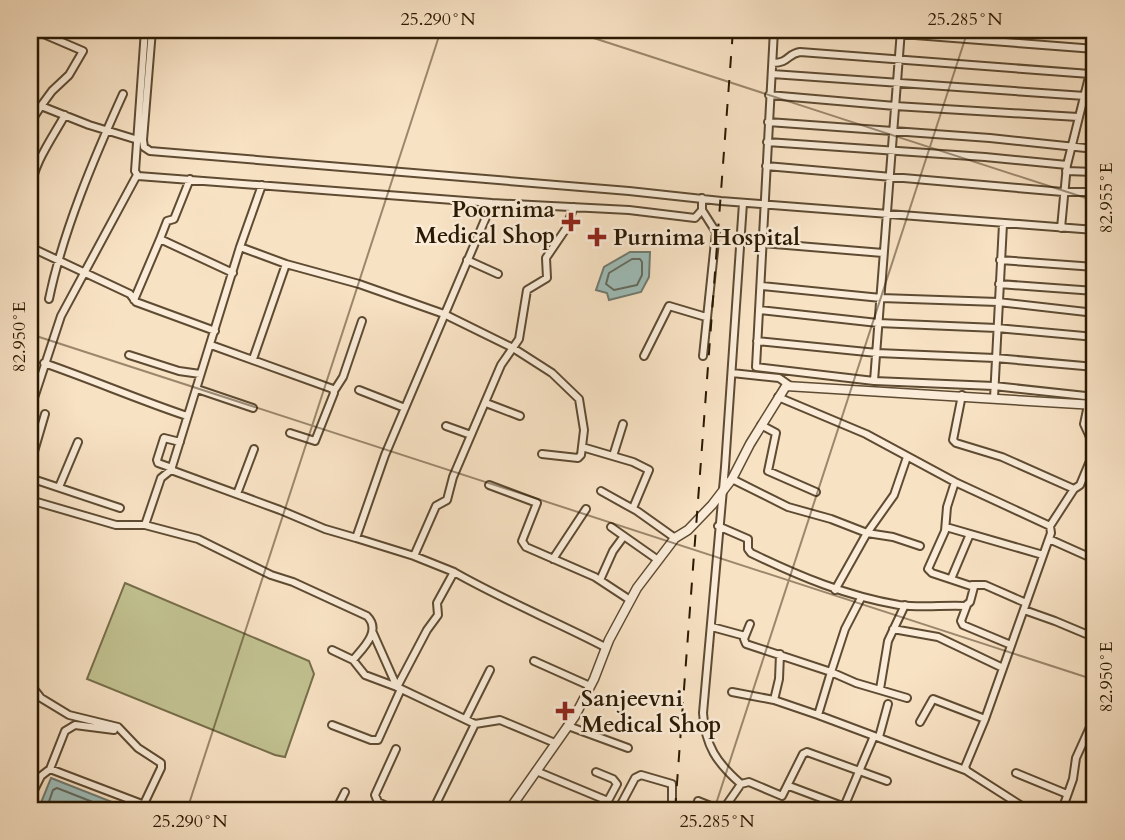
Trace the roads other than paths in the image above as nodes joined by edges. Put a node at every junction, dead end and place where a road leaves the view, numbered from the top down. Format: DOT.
graph roads {
  1 [pos="34,30"];
  2 [pos="145,30"];
  3 [pos="152,30"];
  4 [pos="775,30"];
  5 [pos="850,30"];
  6 [pos="901,32"];
  7 [pos="1095,51"];
  8 [pos="899,59"];
  9 [pos="773,63"];
  10 [pos="772,74"];
  11 [pos="1090,74"];
  12 [pos="897,81"];
  13 [pos="123,94"];
  14 [pos="769,95"];
  15 [pos="1085,96"];
  16 [pos="41,106"];
  17 [pos="895,106"];
  18 [pos="65,115"];
  19 [pos="1079,117"];
  20 [pos="768,122"];
  21 [pos="30,124"];
  22 [pos="106,130"];
  23 [pos="893,131"];
  24 [pos="140,140"];
  25 [pos="767,142"];
  26 [pos="1071,146"];
  27 [pos="1095,149"];
  28 [pos="892,150"];
  29 [pos="766,166"];
  30 [pos="1067,168"];
  31 [pos="1095,172"];
  32 [pos="137,175"];
  33 [pos="890,175"];
  34 [pos="190,179"];
  35 [pos="262,185"];
  36 [pos="30,192"];
  37 [pos="1063,192"];
  38 [pos="1095,192"];
  39 [pos="702,198"];
  40 [pos="492,203"];
  41 [pos="743,203"];
  42 [pos="764,205"];
  43 [pos="574,207"];
  44 [pos="702,210"];
  45 [pos="886,215"];
  46 [pos="1003,224"];
  47 [pos="1060,228"];
  48 [pos="1095,230"];
  49 [pos="160,239"];
  50 [pos="762,243"];
  51 [pos="30,247"];
  52 [pos="240,247"];
  53 [pos="883,253"];
  54 [pos="57,260"];
  55 [pos="467,260"];
  56 [pos="1000,260"];
  57 [pos="286,264"];
  58 [pos="1095,267"];
  59 [pos="85,273"];
  60 [pos="233,273"];
  61 [pos="498,274"];
  62 [pos="999,284"];
  63 [pos="761,286"];
  64 [pos="1095,291"];
  65 [pos="881,298"];
  66 [pos="49,299"];
  67 [pos="134,300"];
  68 [pos="998,302"];
  69 [pos="759,310"];
  70 [pos="1095,313"];
  71 [pos="444,314"];
  72 [pos="706,317"];
  73 [pos="362,321"];
  74 [pos="878,323"];
  75 [pos="997,328"];
  76 [pos="215,331"];
  77 [pos="1095,337"];
  78 [pos="757,341"];
  79 [pos="211,345"];
  80 [pos="513,348"];
  81 [pos="877,353"];
  82 [pos="129,355"];
  83 [pos="645,356"];
  84 [pos="704,356"];
  85 [pos="995,358"];
  86 [pos="253,359"];
  87 [pos="44,363"];
  88 [pos="1095,367"];
  89 [pos="732,373"];
  90 [pos="200,374"];
  91 [pos="30,379"];
  92 [pos="39,381"];
  93 [pos="874,381"];
  94 [pos="789,384"];
  95 [pos="994,386"];
  96 [pos="197,389"];
  97 [pos="359,390"];
  98 [pos="334,391"];
  99 [pos="962,395"];
  100 [pos="778,397"];
  101 [pos="1095,397"];
  102 [pos="994,398"];
  103 [pos="486,403"];
  104 [pos="32,404"];
  105 [pos="1092,405"];
  106 [pos="253,408"];
  107 [pos="405,408"];
  108 [pos="45,414"];
  109 [pos="187,416"];
  110 [pos="520,416"];
  111 [pos="623,424"];
  112 [pos="761,425"];
  113 [pos="446,426"];
  114 [pos="290,433"];
  115 [pos="471,435"];
  116 [pos="78,442"];
  117 [pos="180,442"];
  118 [pos="582,447"];
  119 [pos="254,449"];
  120 [pos="1095,449"];
  121 [pos="542,454"];
  122 [pos="613,456"];
  123 [pos="907,457"];
  124 [pos="30,465"];
  125 [pos="172,469"];
  126 [pos="30,478"];
  127 [pos="732,479"];
  128 [pos="956,482"];
  129 [pos="489,485"];
  130 [pos="59,486"];
  131 [pos="1074,489"];
  132 [pos="601,491"];
  133 [pos="722,491"];
  134 [pos="816,492"];
  135 [pos="237,494"];
  136 [pos="30,500"];
  137 [pos="120,508"];
  138 [pos="633,508"];
  139 [pos="586,509"];
  140 [pos="145,525"];
  141 [pos="718,526"];
  142 [pos="1050,526"];
  143 [pos="611,527"];
  144 [pos="946,527"];
  145 [pos="867,533"];
  146 [pos="970,534"];
  147 [pos="624,536"];
  148 [pos="356,538"];
  149 [pos="675,538"];
  150 [pos="1048,539"];
  151 [pos="920,546"];
  152 [pos="1095,554"];
  153 [pos="1043,555"];
  154 [pos="414,556"];
  155 [pos="553,559"];
  156 [pos="658,560"];
  157 [pos="454,572"];
  158 [pos="951,579"];
  159 [pos="600,580"];
  160 [pos="972,585"];
  161 [pos="835,590"];
  162 [pos="861,598"];
  163 [pos="631,600"];
  164 [pos="905,605"];
  165 [pos="967,606"];
  166 [pos="1025,607"];
  167 [pos="750,624"];
  168 [pos="1095,625"];
  169 [pos="712,627"];
  170 [pos="893,629"];
  171 [pos="373,633"];
  172 [pos="1089,634"];
  173 [pos="745,636"];
  174 [pos="1011,645"];
  175 [pos="1095,645"];
  176 [pos="605,647"];
  177 [pos="332,650"];
  178 [pos="780,654"];
  179 [pos="353,660"];
  180 [pos="534,661"];
  181 [pos="1003,668"];
  182 [pos="490,670"];
  183 [pos="831,672"];
  184 [pos="30,684"];
  185 [pos="590,686"];
  186 [pos="399,688"];
  187 [pos="880,689"];
  188 [pos="732,692"];
  189 [pos="907,698"];
  190 [pos="774,700"];
  191 [pos="888,704"];
  192 [pos="818,715"];
  193 [pos="1095,716"];
  194 [pos="466,718"];
  195 [pos="985,719"];
  196 [pos="920,722"];
  197 [pos="475,724"];
  198 [pos="332,725"];
  199 [pos="568,726"];
  200 [pos="121,730"];
  201 [pos="877,736"];
  202 [pos="555,743"];
  203 [pos="628,748"];
  204 [pos="397,749"];
  205 [pos="50,769"];
  206 [pos="965,770"];
  207 [pos="536,771"];
  208 [pos="596,772"];
  209 [pos="860,772"];
  210 [pos="1016,773"];
  211 [pos="887,781"];
  212 [pos="741,784"];
  213 [pos="789,786"];
  214 [pos="345,792"];
  215 [pos="1068,794"];
  216 [pos="30,798"];
  217 [pos="608,801"];
  218 [pos="142,807"];
  219 [pos="380,807"];
  220 [pos="844,807"];
  221 [pos="336,810"];
  222 [pos="395,810"];
  223 [pos="433,810"];
  224 [pos="509,810"];
  225 [pos="603,810"];
  226 [pos="618,810"];
  227 [pos="672,810"];
  228 [pos="696,810"];
  229 [pos="853,810"];
  230 [pos="1028,810"];
  231 [pos="1062,810"];
  1 -- 16 [label="street"];
  2 -- 24 [label="street"];
  3 -- 24 [label="street"];
  4 -- 9 [label="street"];
  5 -- 6 [label="street"];
  6 -- 7 [label="street"];
  6 -- 8 [label="street"];
  7 -- 11 [label="street"];
  8 -- 9 [label="street"];
  8 -- 11 [label="street"];
  8 -- 12 [label="street"];
  9 -- 10 [label="street"];
  10 -- 12 [label="street"];
  10 -- 14 [label="street"];
  11 -- 15 [label="street"];
  12 -- 15 [label="street"];
  12 -- 17 [label="street"];
  13 -- 22 [label="street"];
  14 -- 17 [label="street"];
  14 -- 20 [label="street"];
  15 -- 19 [label="street"];
  16 -- 18 [label="street"];
  16 -- 21 [label="street"];
  17 -- 19 [label="street"];
  17 -- 23 [label="street"];
  18 -- 22 [label="street"];
  18 -- 36 [label="street"];
  19 -- 26 [label="street"];
  20 -- 23 [label="street"];
  20 -- 25 [label="street"];
  22 -- 24 [label="street"];
  22 -- 54 [label="street"];
  23 -- 26 [label="street"];
  23 -- 28 [label="street"];
  24 -- 32 [label="street"];
  24 -- 39 [label="street"];
  25 -- 28 [label="street"];
  25 -- 29 [label="street"];
  26 -- 27 [label="street"];
  26 -- 30 [label="street"];
  28 -- 30 [label="street"];
  28 -- 33 [label="street"];
  29 -- 33 [label="street"];
  29 -- 42 [label="street"];
  30 -- 31 [label="street"];
  30 -- 37 [label="street"];
  32 -- 34 [label="street"];
  32 -- 59 [label="street"];
  33 -- 37 [label="street"];
  33 -- 45 [label="street"];
  34 -- 35 [label="street"];
  34 -- 49 [label="street"];
  35 -- 40 [label="street"];
  35 -- 52 [label="street"];
  37 -- 38 [label="street"];
  37 -- 47 [label="street"];
  39 -- 41 [label="street"];
  39 -- 44 [label="street"];
  40 -- 43 [label="street"];
  40 -- 55 [label="street"];
  41 -- 42 [label="street"];
  41 -- 89 [label="street"];
  42 -- 45 [label="street"];
  42 -- 50 [label="street"];
  43 -- 44 [label="street"];
  43 -- 80 [label="street"];
  44 -- 72 [label="street"];
  45 -- 46 [label="street"];
  45 -- 53 [label="street"];
  46 -- 47 [label="street"];
  46 -- 56 [label="street"];
  47 -- 48 [label="street"];
  49 -- 60 [label="street"];
  49 -- 67 [label="street"];
  50 -- 53 [label="street"];
  50 -- 63 [label="street"];
  51 -- 54 [label="street"];
  52 -- 57 [label="street"];
  52 -- 60 [label="street"];
  53 -- 65 [label="street"];
  54 -- 59 [label="street"];
  54 -- 66 [label="street"];
  55 -- 61 [label="street"];
  55 -- 71 [label="street"];
  56 -- 58 [label="street"];
  56 -- 62 [label="street"];
  57 -- 71 [label="street"];
  57 -- 86 [label="street"];
  59 -- 67 [label="street"];
  59 -- 87 [label="street"];
  60 -- 76 [label="street"];
  62 -- 64 [label="street"];
  62 -- 68 [label="street"];
  63 -- 65 [label="street"];
  63 -- 69 [label="street"];
  65 -- 68 [label="street"];
  65 -- 74 [label="street"];
  67 -- 76 [label="street"];
  68 -- 70 [label="street"];
  68 -- 75 [label="street"];
  69 -- 74 [label="street"];
  69 -- 78 [label="street"];
  71 -- 80 [label="street"];
  71 -- 107 [label="street"];
  72 -- 83 [label="street"];
  72 -- 84 [label="street"];
  73 -- 98 [label="street"];
  74 -- 75 [label="street"];
  74 -- 81 [label="street"];
  75 -- 77 [label="street"];
  75 -- 85 [label="street"];
  76 -- 79 [label="street"];
  78 -- 81 [label="street"];
  78 -- 93 [label="street"];
  79 -- 86 [label="street"];
  79 -- 90 [label="street"];
  80 -- 103 [label="street"];
  80 -- 118 [label="street"];
  81 -- 85 [label="street"];
  81 -- 93 [label="street"];
  82 -- 90 [label="street"];
  85 -- 88 [label="street"];
  85 -- 95 [label="street"];
  86 -- 98 [label="street"];
  87 -- 92 [label="street"];
  87 -- 109 [label="street"];
  89 -- 94 [label="street"];
  89 -- 133 [label="street"];
  90 -- 96 [label="street"];
  91 -- 92 [label="street"];
  92 -- 104 [label="street"];
  93 -- 95 [label="street"];
  94 -- 99 [label="street"];
  94 -- 100 [label="street"];
  95 -- 101 [label="street"];
  95 -- 102 [label="street"];
  96 -- 106 [label="street"];
  96 -- 109 [label="street"];
  97 -- 107 [label="street"];
  98 -- 114 [label="street"];
  99 -- 102 [label="street"];
  99 -- 131 [label="street"];
  100 -- 112 [label="street"];
  100 -- 123 [label="street"];
  102 -- 105 [label="street"];
  103 -- 110 [label="street"];
  103 -- 115 [label="street"];
  105 -- 120 [label="street"];
  107 -- 148 [label="street"];
  108 -- 124 [label="street"];
  109 -- 117 [label="street"];
  111 -- 122 [label="street"];
  112 -- 127 [label="street"];
  112 -- 134 [label="street"];
  113 -- 115 [label="street"];
  115 -- 154 [label="street"];
  116 -- 130 [label="street"];
  117 -- 125 [label="street"];
  117 -- 125 [label="street"];
  118 -- 121 [label="street"];
  118 -- 122 [label="street"];
  119 -- 135 [label="street"];
  120 -- 131 [label="street"];
  122 -- 138 [label="street"];
  123 -- 128 [label="street"];
  123 -- 145 [label="street"];
  125 -- 135 [label="street"];
  125 -- 140 [label="street"];
  126 -- 130 [label="street"];
  127 -- 133 [label="street"];
  127 -- 145 [label="street"];
  128 -- 142 [label="street"];
  128 -- 144 [label="street"];
  129 -- 155 [label="street"];
  130 -- 137 [label="street"];
  131 -- 142 [label="street"];
  132 -- 138 [label="street"];
  133 -- 141 [label="street"];
  133 -- 149 [label="street"];
  135 -- 148 [label="street"];
  136 -- 140 [label="street"];
  138 -- 149 [label="street"];
  139 -- 155 [label="street"];
  140 -- 171 [label="street"];
  141 -- 161 [label="street"];
  141 -- 169 [label="street"];
  142 -- 150 [label="street"];
  143 -- 147 [label="street"];
  144 -- 146 [label="street"];
  144 -- 158 [label="street"];
  145 -- 151 [label="street"];
  145 -- 161 [label="street"];
  146 -- 153 [label="street"];
  146 -- 158 [label="street"];
  147 -- 156 [label="street"];
  147 -- 159 [label="street"];
  148 -- 154 [label="street"];
  149 -- 156 [label="street"];
  150 -- 152 [label="street"];
  150 -- 153 [label="street"];
  153 -- 166 [label="street"];
  154 -- 157 [label="street"];
  155 -- 159 [label="street"];
  156 -- 163 [label="street"];
  157 -- 176 [label="street"];
  157 -- 186 [label="street"];
  158 -- 160 [label="street"];
  159 -- 163 [label="street"];
  160 -- 165 [label="street"];
  160 -- 166 [label="street"];
  161 -- 162 [label="street"];
  162 -- 164 [label="street"];
  162 -- 183 [label="street"];
  163 -- 176 [label="street"];
  164 -- 165 [label="street"];
  164 -- 170 [label="street"];
  165 -- 174 [label="street"];
  166 -- 172 [label="street"];
  166 -- 174 [label="street"];
  167 -- 173 [label="street"];
  168 -- 172 [label="street"];
  169 -- 173 [label="street"];
  169 -- 212 [label="street"];
  170 -- 181 [label="street"];
  170 -- 187 [label="street"];
  171 -- 179 [label="street"];
  171 -- 186 [label="street"];
  172 -- 175 [label="street"];
  173 -- 178 [label="street"];
  174 -- 181 [label="street"];
  176 -- 185 [label="street"];
  177 -- 179 [label="street"];
  178 -- 183 [label="street"];
  178 -- 190 [label="street"];
  179 -- 186 [label="street"];
  180 -- 185 [label="street"];
  181 -- 195 [label="street"];
  182 -- 194 [label="street"];
  183 -- 187 [label="street"];
  183 -- 192 [label="street"];
  184 -- 200 [label="street"];
  185 -- 199 [label="street"];
  186 -- 194 [label="street"];
  186 -- 198 [label="street"];
  187 -- 189 [label="street"];
  188 -- 190 [label="street"];
  190 -- 192 [label="street"];
  191 -- 201 [label="street"];
  192 -- 201 [label="street"];
  193 -- 215 [label="street"];
  194 -- 197 [label="street"];
  195 -- 196 [label="street"];
  195 -- 206 [label="street"];
  197 -- 202 [label="street"];
  197 -- 223 [label="street"];
  199 -- 202 [label="street"];
  199 -- 203 [label="street"];
  200 -- 205 [label="street"];
  200 -- 218 [label="street"];
  201 -- 206 [label="street"];
  201 -- 209 [label="street"];
  202 -- 207 [label="street"];
  204 -- 219 [label="street"];
  205 -- 216 [label="street"];
  205 -- 218 [label="street"];
  206 -- 230 [label="street"];
  207 -- 217 [label="street"];
  207 -- 224 [label="street"];
  208 -- 217 [label="street"];
  209 -- 211 [label="street"];
  209 -- 213 [label="street"];
  209 -- 220 [label="street"];
  210 -- 215 [label="street"];
  212 -- 213 [label="street"];
  212 -- 228 [label="street"];
  213 -- 220 [label="street"];
  214 -- 221 [label="street"];
  215 -- 231 [label="street"];
  217 -- 225 [label="street"];
  219 -- 222 [label="street"];
  220 -- 229 [label="street"];
  226 -- 227 [label="street"];
}
